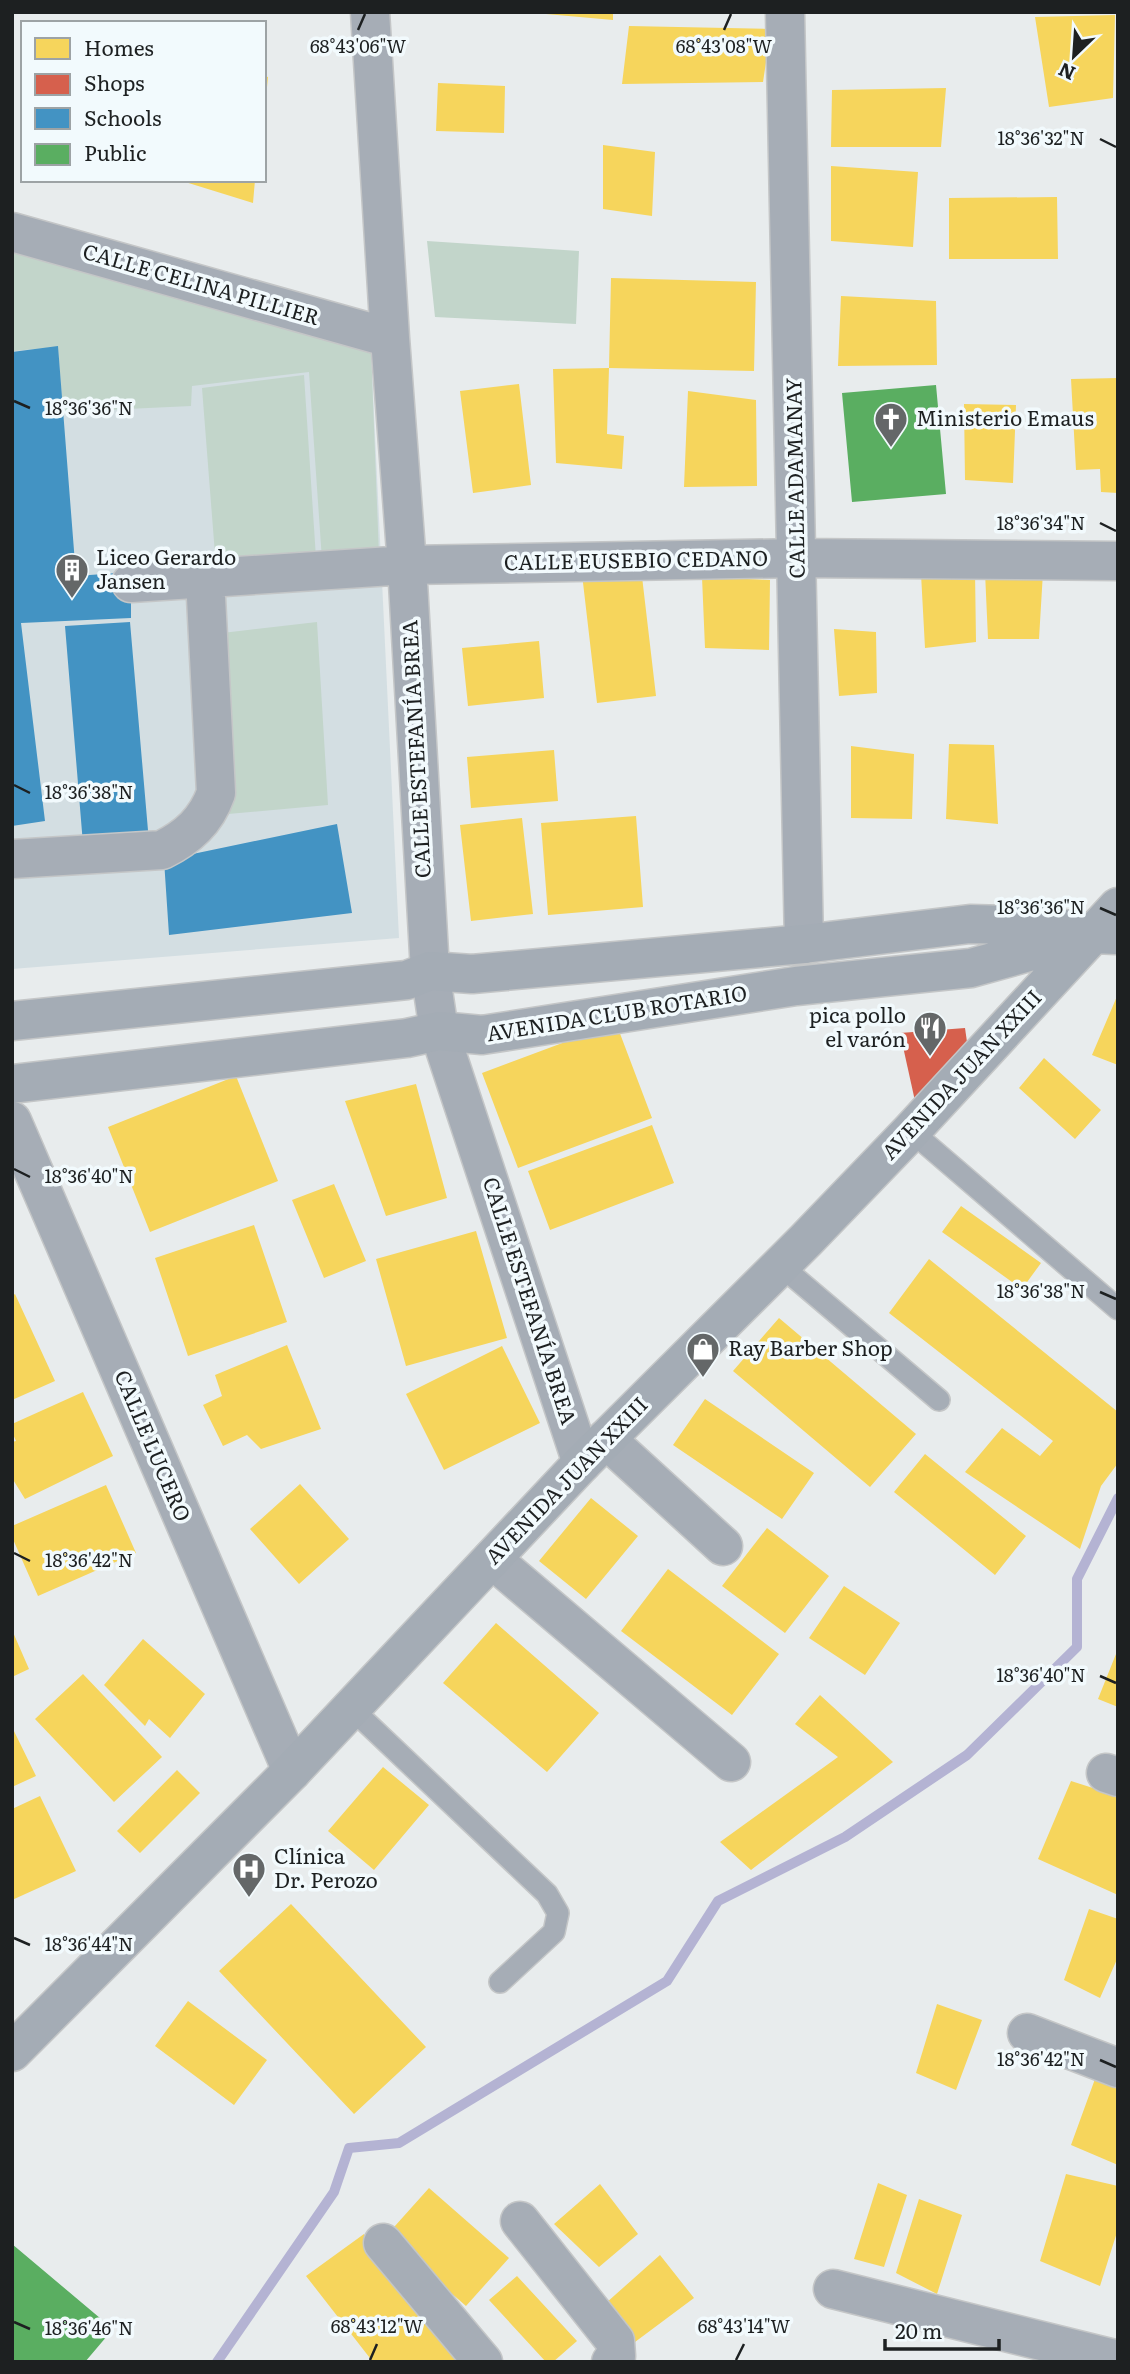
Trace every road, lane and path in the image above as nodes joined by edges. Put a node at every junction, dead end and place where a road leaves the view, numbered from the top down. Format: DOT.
graph roads {
  1 [pos="370,12"];
  2 [pos="785,12"];
  3 [pos="12,232"];
  4 [pos="390,338"];
  5 [pos="798,558"];
  6 [pos="1118,561"];
  7 [pos="407,565"];
  8 [pos="205,578"];
  9 [pos="131,583"];
  10 [pos="12,859"];
  11 [pos="1110,926"];
  12 [pos="804,944"];
  13 [pos="430,971"];
  14 [pos="12,1021"];
  15 [pos="439,1031"];
  16 [pos="12,1084"];
  17 [pos="12,1121"];
  18 [pos="912,1131"];
  19 [pos="780,1265"];
  20 [pos="1118,1309"];
  21 [pos="939,1400"];
  22 [pos="594,1451"];
  23 [pos="723,1546"];
  24 [pos="492,1559"];
  25 [pos="351,1708"];
  26 [pos="731,1762"];
  27 [pos="292,1770"];
  28 [pos="500,1982"];
  29 [pos="1027,2033"];
  30 [pos="12,2052"];
  31 [pos="1118,2068"];
  32 [pos="520,2221"];
  33 [pos="383,2243"];
  34 [pos="834,2289"];
  35 [pos="1118,2360"];
  36 [pos="483,2362"];
  37 [pos="611,2362"];
  1 -- 4 [label="street, CALLE ESTEFANÍA BREA"];
  2 -- 5 [label="street, CALLE ADAMANAY"];
  3 -- 4 [label="street, CALLE CELINA PILLIER"];
  4 -- 7 [label="street, CALLE ESTEFANÍA BREA"];
  5 -- 6 [label="street, CALLE EUSEBIO CEDANO"];
  5 -- 7 [label="street, CALLE EUSEBIO CEDANO"];
  5 -- 12 [label="street, CALLE ADAMANAY"];
  7 -- 8 [label="street, CALLE EUSEBIO CEDANO"];
  7 -- 13 [label="street, CALLE ESTEFANÍA BREA"];
  8 -- 9 [label="street, CALLE EUSEBIO CEDANO"];
  8 -- 10 [label="street"];
  11 -- 12 [label="main road"];
  11 -- 15 [label="main road, AVENIDA CLUB ROTARIO"];
  11 -- 18 [label="main road, AVENIDA JUAN XXIII"];
  12 -- 13 [label="main road"];
  13 -- 14 [label="main road"];
  13 -- 15 [label="street, CALLE ESTEFANÍA BREA"];
  15 -- 16 [label="main road, AVENIDA CLUB ROTARIO"];
  15 -- 22 [label="street, CALLE ESTEFANÍA BREA"];
  17 -- 27 [label="street, CALLE LUCERO"];
  18 -- 19 [label="main road, AVENIDA JUAN XXIII"];
  18 -- 20 [label="lane"];
  19 -- 21 [label="lane"];
  19 -- 22 [label="main road, AVENIDA JUAN XXIII"];
  22 -- 23 [label="street"];
  22 -- 24 [label="main road, AVENIDA JUAN XXIII"];
  24 -- 25 [label="main road, AVENIDA JUAN XXIII"];
  24 -- 26 [label="street"];
  25 -- 27 [label="main road, AVENIDA JUAN XXIII"];
  25 -- 28 [label="lane"];
  27 -- 30 [label="main road, AVENIDA JUAN XXIII"];
  29 -- 31 [label="street"];
  32 -- 37 [label="street"];
  33 -- 36 [label="street"];
  34 -- 35 [label="street"];
}
